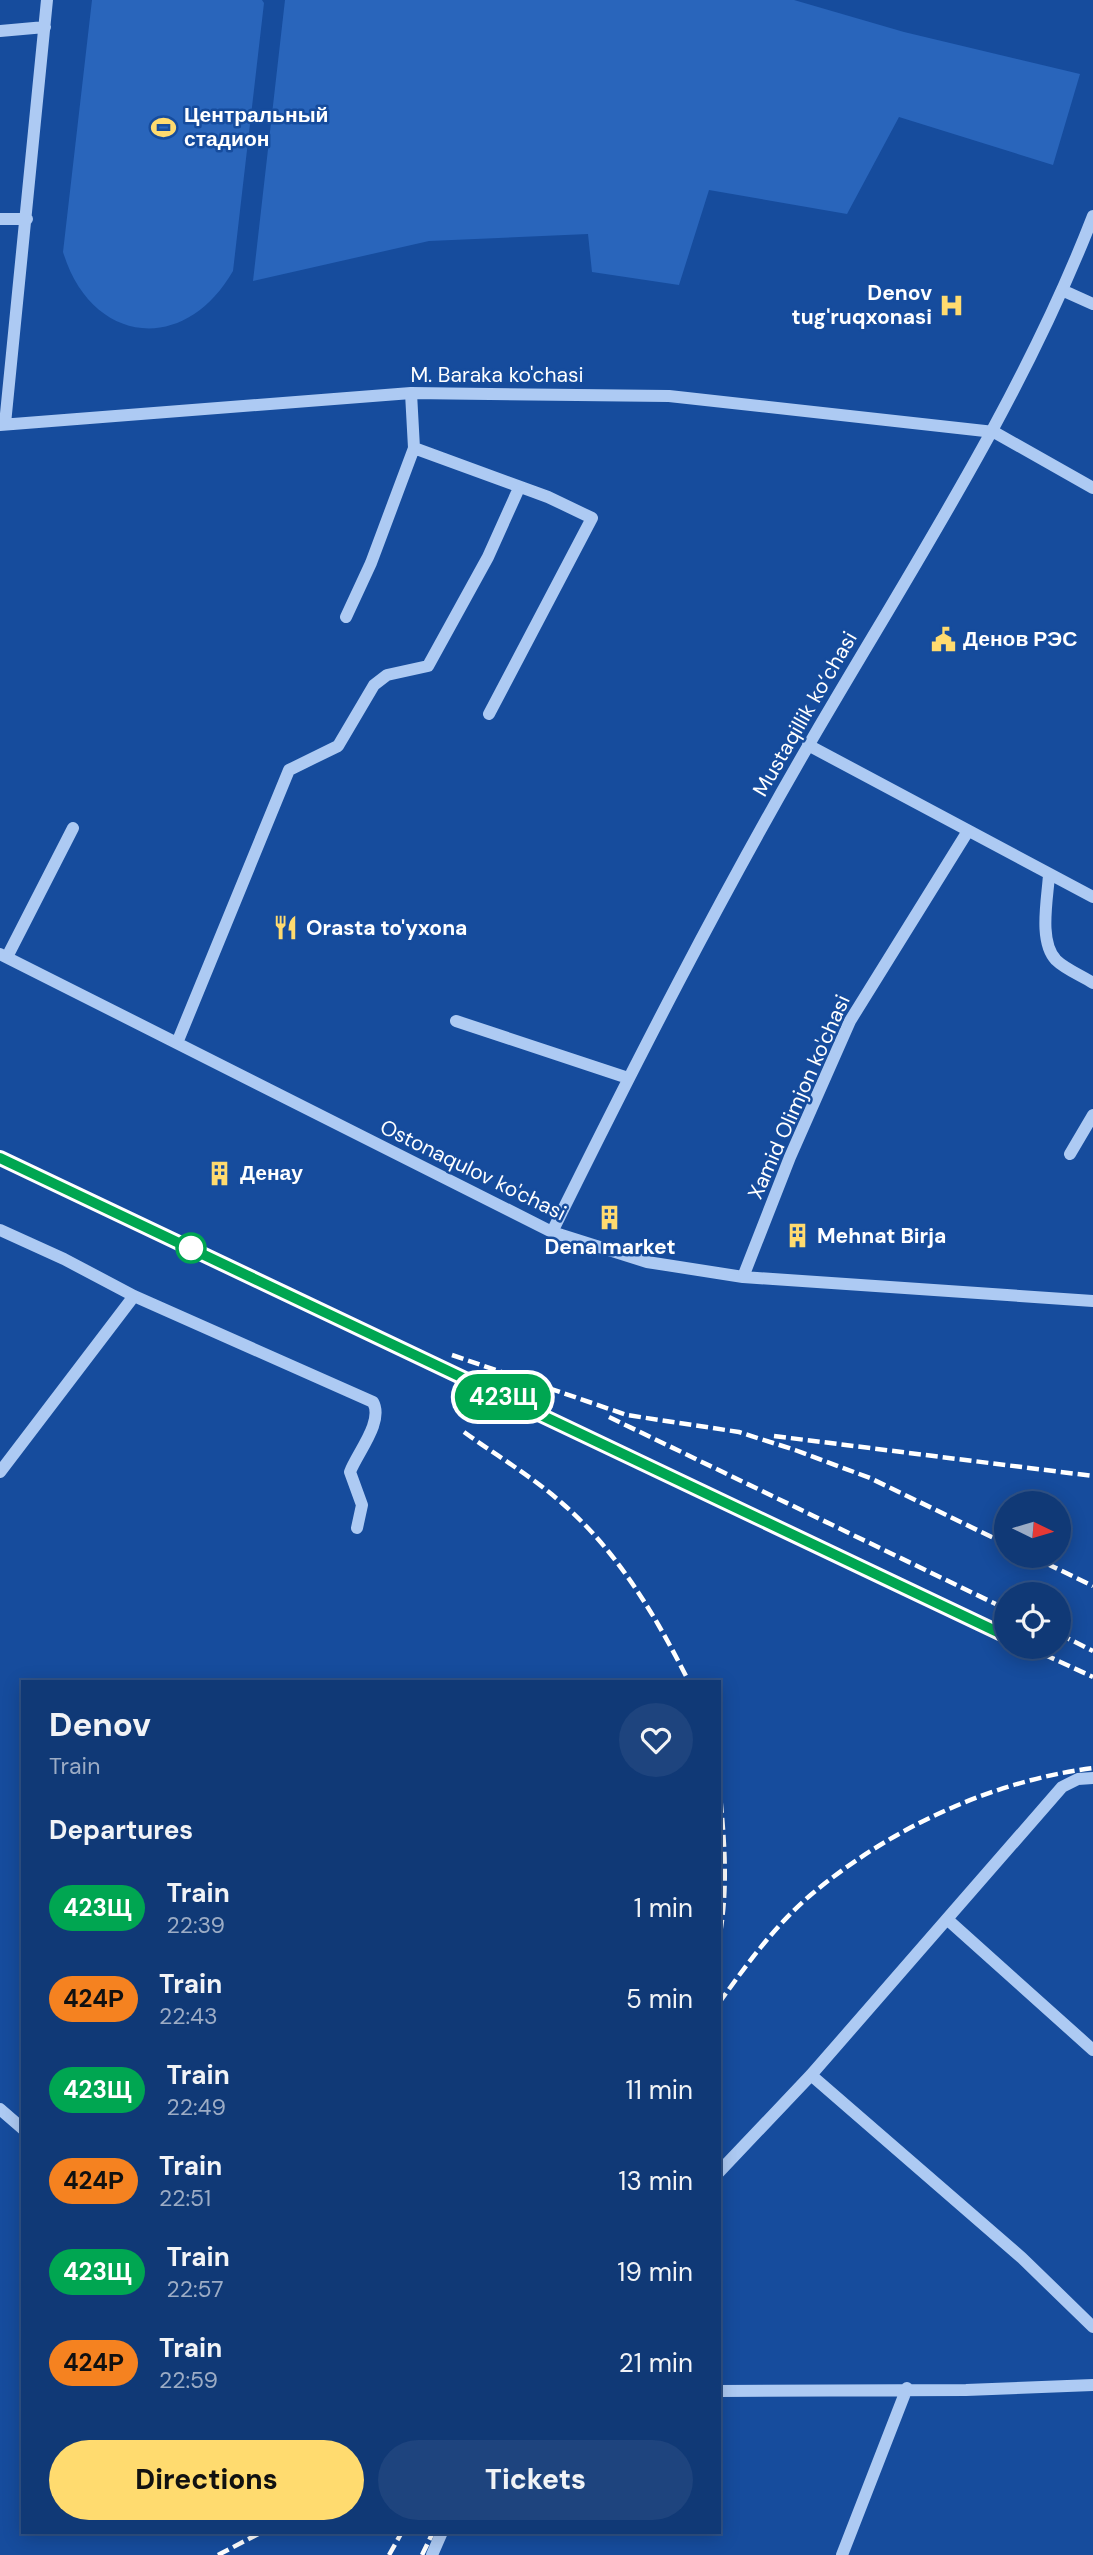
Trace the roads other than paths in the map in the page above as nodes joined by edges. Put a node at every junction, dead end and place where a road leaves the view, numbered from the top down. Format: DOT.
graph roads {
  1 [pos="47,0"];
  2 [pos="45,27"];
  3 [pos="0,31"];
  4 [pos="1093,216"];
  5 [pos="0,219"];
  6 [pos="27,219"];
  7 [pos="1064,291"];
  8 [pos="1093,304"];
  9 [pos="411,393"];
  10 [pos="3,424"];
  11 [pos="994,432"];
  12 [pos="414,448"];
  13 [pos="519,488"];
  14 [pos="1093,488"];
  15 [pos="346,617"];
  16 [pos="489,715"];
  17 [pos="808,745"];
  18 [pos="74,828"];
  19 [pos="968,831"];
  20 [pos="1049,874"];
  21 [pos="1093,897"];
  22 [pos="3,956"];
  23 [pos="1093,983"];
  24 [pos="456,1021"];
  25 [pos="177,1043"];
  26 [pos="628,1078"];
  27 [pos="1093,1115"];
  28 [pos="1070,1154"];
  29 [pos="0,1230"];
  30 [pos="552,1232"];
  31 [pos="743,1278"];
  32 [pos="134,1296"];
  33 [pos="1093,1301"];
  34 [pos="0,1472"];
  35 [pos="357,1528"];
  36 [pos="1093,1778"];
  37 [pos="948,1920"];
  38 [pos="1093,2050"];
  39 [pos="811,2075"];
  40 [pos="0,2109"];
  41 [pos="21,2127"];
  42 [pos="721,2170"];
  43 [pos="1093,2327"];
  44 [pos="1093,2385"];
  45 [pos="907,2388"];
  46 [pos="721,2391"];
  47 [pos="441,2534"];
  48 [pos="432,2555"];
  49 [pos="842,2555"];
  1 -- 2 [label="street"];
  2 -- 3 [label="street"];
  2 -- 6 [label="street"];
  4 -- 7 [label="street, Mustaqillik ko‘chasi"];
  5 -- 6 [label="street"];
  6 -- 10 [label="street"];
  7 -- 8 [label="street"];
  7 -- 11 [label="street, Mustaqillik ko‘chasi"];
  9 -- 10 [label="street, M. Baraka ko'chasi"];
  9 -- 11 [label="street, M. Baraka ko'chasi"];
  9 -- 12 [label="street"];
  11 -- 14 [label="street"];
  11 -- 17 [label="street, Mustaqillik ko‘chasi"];
  12 -- 13 [label="street"];
  12 -- 15 [label="street"];
  13 -- 16 [label="street"];
  13 -- 25 [label="street"];
  17 -- 19 [label="street"];
  17 -- 26 [label="street, Mustaqillik ko‘chasi"];
  18 -- 22 [label="street"];
  19 -- 20 [label="street"];
  19 -- 31 [label="street, Xamid Olimjon ko'chasi"];
  20 -- 21 [label="street"];
  20 -- 23 [label="street"];
  22 -- 25 [label="street, Ostonaqulov ko'chasi"];
  24 -- 26 [label="street"];
  25 -- 30 [label="street, Ostonaqulov ko'chasi"];
  26 -- 30 [label="street, Mustaqillik ko‘chasi"];
  27 -- 28 [label="street"];
  29 -- 32 [label="street"];
  30 -- 31 [label="street, Ostonaqulov ko'chasi"];
  31 -- 33 [label="street, Ostonaqulov ko'chasi"];
  32 -- 34 [label="street"];
  32 -- 35 [label="street"];
  36 -- 37 [label="street"];
  37 -- 38 [label="street"];
  37 -- 39 [label="street"];
  39 -- 42 [label="street"];
  39 -- 43 [label="street"];
  40 -- 41 [label="street"];
  44 -- 45 [label="street"];
  45 -- 46 [label="street"];
  45 -- 49 [label="street"];
  47 -- 48 [label="street"];
}
